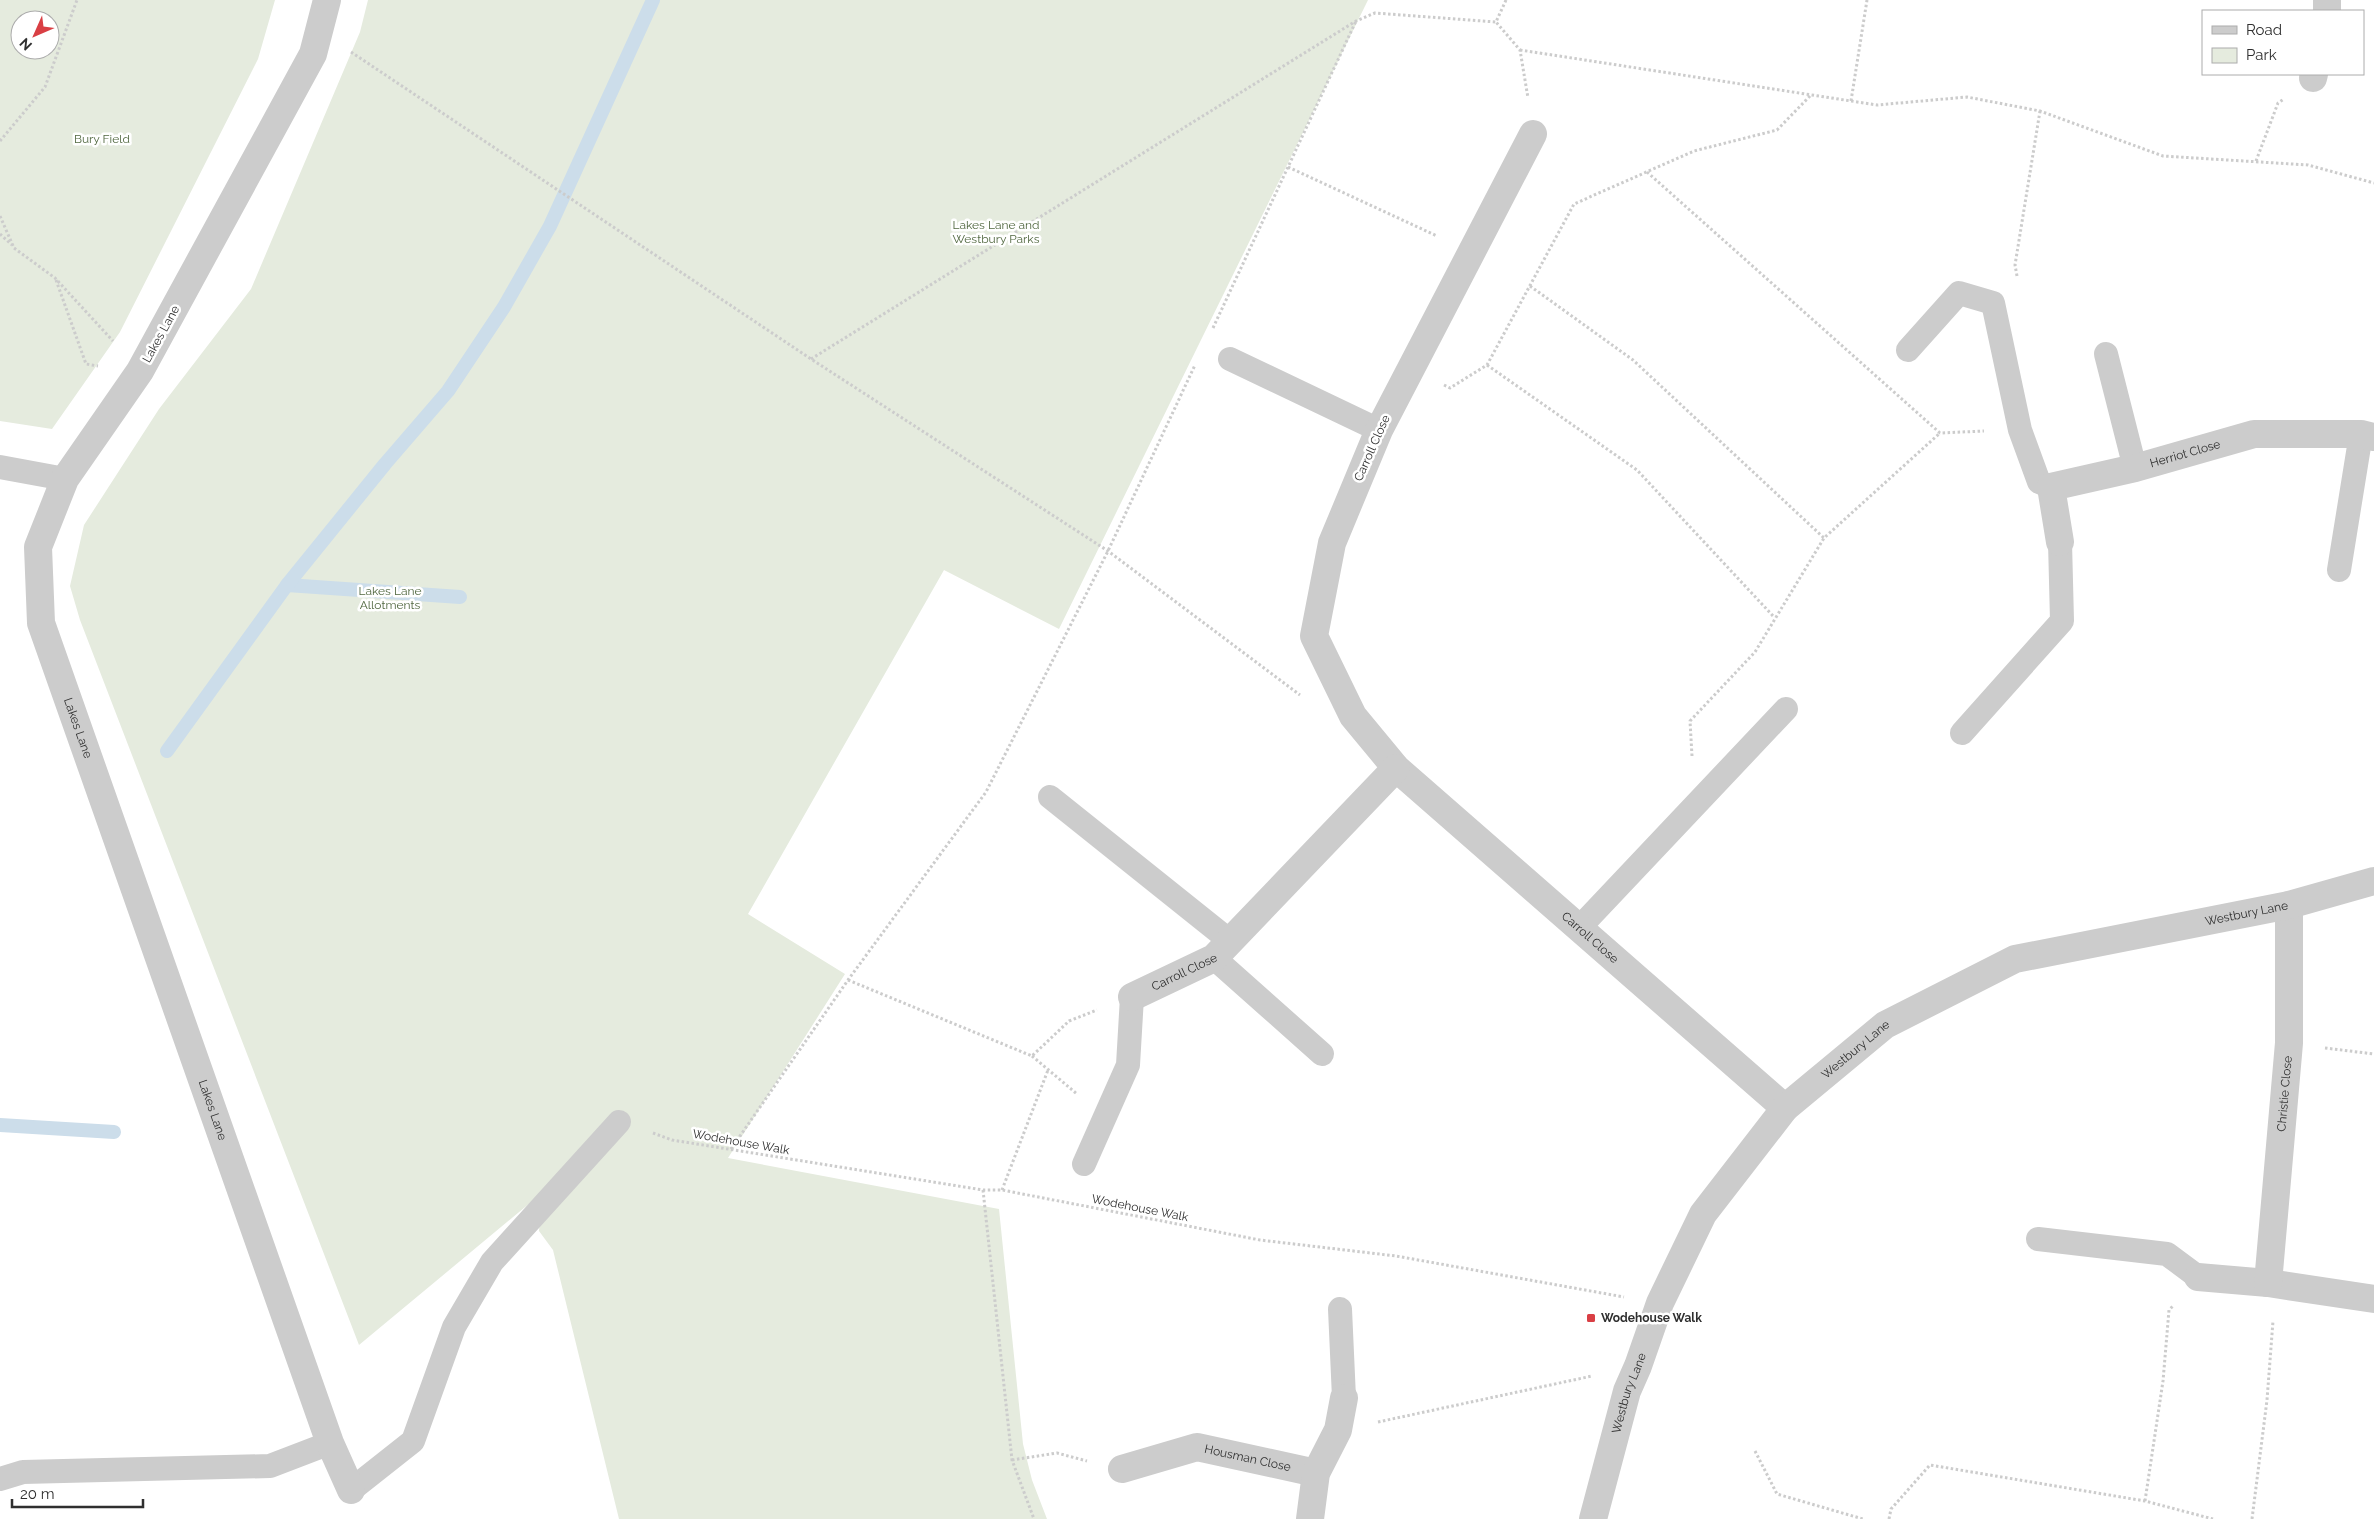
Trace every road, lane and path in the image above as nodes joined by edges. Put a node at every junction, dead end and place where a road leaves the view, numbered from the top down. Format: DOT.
graph roads {
  1 [pos="77,0"];
  2 [pos="327,0"];
  3 [pos="1506,0"];
  4 [pos="1867,0"];
  5 [pos="1356,21"];
  6 [pos="1496,22"];
  7 [pos="319,31"];
  8 [pos="1520,50"];
  9 [pos="2313,76"];
  10 [pos="1812,95"];
  11 [pos="1851,101"];
  12 [pos="2040,112"];
  13 [pos="1533,134"];
  14 [pos="0,141"];
  15 [pos="2256,161"];
  16 [pos="1288,167"];
  17 [pos="1646,172"];
  18 [pos="2374,183"];
  19 [pos="0,216"];
  20 [pos="0,234"];
  21 [pos="14,248"];
  22 [pos="1471,252"];
  23 [pos="55,278"];
  24 [pos="2019,284"];
  25 [pos="1530,286"];
  26 [pos="1208,337"];
  27 [pos="1908,350"];
  28 [pos="2106,354"];
  29 [pos="811,359"];
  30 [pos="1230,359"];
  31 [pos="1196,363"];
  32 [pos="1487,365"];
  33 [pos="1409,370"];
  34 [pos="140,371"];
  35 [pos="1379,430"];
  36 [pos="2020,430"];
  37 [pos="1940,433"];
  38 [pos="2368,436"];
  39 [pos="0,467"];
  40 [pos="2135,468"];
  41 [pos="65,478"];
  42 [pos="2051,487"];
  43 [pos="1824,538"];
  44 [pos="2060,542"];
  45 [pos="1108,551"];
  46 [pos="2339,570"];
  47 [pos="1774,617"];
  48 [pos="1786,709"];
  49 [pos="1353,716"];
  50 [pos="1962,733"];
  51 [pos="1686,763"];
  52 [pos="1396,768"];
  53 [pos="1050,797"];
  54 [pos="2374,881"];
  55 [pos="2289,905"];
  56 [pos="1580,927"];
  57 [pos="1222,950"];
  58 [pos="848,980"];
  59 [pos="1132,997"];
  60 [pos="2289,1043"];
  61 [pos="1322,1054"];
  62 [pos="2374,1054"];
  63 [pos="1032,1056"];
  64 [pos="1048,1070"];
  65 [pos="1785,1108"];
  66 [pos="1105,1118"];
  67 [pos="619,1122"];
  68 [pos="731,1149"];
  69 [pos="1084,1164"];
  70 [pos="983,1190"];
  71 [pos="1002,1190"];
  72 [pos="2038,1238"];
  73 [pos="2198,1278"];
  74 [pos="2272,1283"];
  75 [pos="2374,1299"];
  76 [pos="1660,1303"];
  77 [pos="1340,1309"];
  78 [pos="1638,1366"];
  79 [pos="1344,1398"];
  80 [pos="1338,1430"];
  81 [pos="330,1443"];
  82 [pos="1755,1451"];
  83 [pos="1012,1460"];
  84 [pos="1122,1469"];
  85 [pos="1316,1473"];
  86 [pos="0,1479"];
  87 [pos="351,1490"];
  88 [pos="2145,1501"];
  89 [pos="1034,1519"];
  90 [pos="1310,1519"];
  91 [pos="1593,1519"];
  92 [pos="1863,1519"];
  93 [pos="1889,1519"];
  94 [pos="2213,1519"];
  95 [pos="2252,1519"];
  1 -- 14 [label="path"];
  2 -- 7 [label="street, Lakes Lane"];
  3 -- 6 [label="path"];
  4 -- 11 [label="path"];
  5 -- 6 [label="path"];
  5 -- 16 [label="path"];
  5 -- 29 [label="path"];
  6 -- 8 [label="path"];
  7 -- 29 [label="path"];
  7 -- 34 [label="street, Lakes Lane"];
  8 -- 10 [label="path"];
  8 -- 13 [label="path"];
  9 -- 15 [label="path"];
  10 -- 11 [label="path"];
  10 -- 17 [label="path"];
  11 -- 12 [label="path"];
  12 -- 15 [label="path"];
  12 -- 24 [label="path"];
  13 -- 22 [label="street, Carroll Close"];
  15 -- 18 [label="path"];
  16 -- 22 [label="path"];
  16 -- 26 [label="path"];
  17 -- 25 [label="path"];
  17 -- 37 [label="path"];
  19 -- 21 [label="path"];
  20 -- 21 [label="path"];
  21 -- 23 [label="path"];
  22 -- 33 [label="street, Carroll Close"];
  23 -- 34 [label="path"];
  23 -- 34 [label="path"];
  25 -- 32 [label="path"];
  25 -- 43 [label="path"];
  27 -- 36 [label="lane"];
  28 -- 40 [label="lane"];
  29 -- 45 [label="path"];
  30 -- 35 [label="lane"];
  31 -- 45 [label="path"];
  32 -- 33 [label="path"];
  32 -- 47 [label="path"];
  33 -- 35 [label="street, Carroll Close"];
  34 -- 41 [label="street, Lakes Lane"];
  35 -- 49 [label="street, Carroll Close"];
  36 -- 37 [label="path"];
  36 -- 42 [label="lane"];
  37 -- 43 [label="path"];
  38 -- 40 [label="street, Herriot Close"];
  38 -- 46 [label="lane"];
  39 -- 41 [label="lane"];
  40 -- 42 [label="street, Herriot Close"];
  41 -- 81 [label="street, Lakes Lane"];
  42 -- 44 [label="street"];
  43 -- 47 [label="path"];
  44 -- 50 [label="lane"];
  45 -- 49 [label="path"];
  45 -- 58 [label="path"];
  47 -- 51 [label="path"];
  48 -- 56 [label="lane"];
  49 -- 52 [label="street, Carroll Close"];
  52 -- 56 [label="street, Carroll Close"];
  52 -- 57 [label="street, Carroll Close"];
  53 -- 57 [label="lane"];
  54 -- 55 [label="street, Westbury Lane"];
  55 -- 60 [label="street, Christie Close"];
  55 -- 65 [label="street, Westbury Lane"];
  56 -- 65 [label="street, Carroll Close"];
  57 -- 59 [label="street, Carroll Close"];
  57 -- 61 [label="lane"];
  58 -- 63 [label="path"];
  58 -- 68 [label="path"];
  59 -- 63 [label="path"];
  59 -- 66 [label="lane"];
  60 -- 62 [label="path"];
  60 -- 74 [label="street, Christie Close"];
  63 -- 64 [label="path"];
  64 -- 66 [label="path"];
  64 -- 71 [label="path"];
  65 -- 76 [label="street, Westbury Lane"];
  66 -- 69 [label="lane"];
  67 -- 68 [label="path, Wodehouse Walk"];
  67 -- 87 [label="lane"];
  68 -- 70 [label="path, Wodehouse Walk"];
  70 -- 71 [label="path, Wodehouse Walk"];
  70 -- 83 [label="path"];
  71 -- 76 [label="path, Wodehouse Walk"];
  72 -- 73 [label="lane"];
  73 -- 74 [label="street"];
  73 -- 88 [label="path"];
  74 -- 75 [label="street"];
  74 -- 95 [label="path"];
  76 -- 78 [label="street, Westbury Lane"];
  77 -- 79 [label="lane"];
  78 -- 80 [label="path"];
  78 -- 91 [label="street, Westbury Lane"];
  79 -- 80 [label="street"];
  80 -- 85 [label="street"];
  81 -- 86 [label="lane"];
  81 -- 87 [label="street, Lakes Lane"];
  82 -- 92 [label="path"];
  83 -- 84 [label="path"];
  83 -- 89 [label="path"];
  84 -- 85 [label="street, Housman Close"];
  85 -- 90 [label="street"];
  88 -- 93 [label="path"];
  88 -- 94 [label="path"];
}
